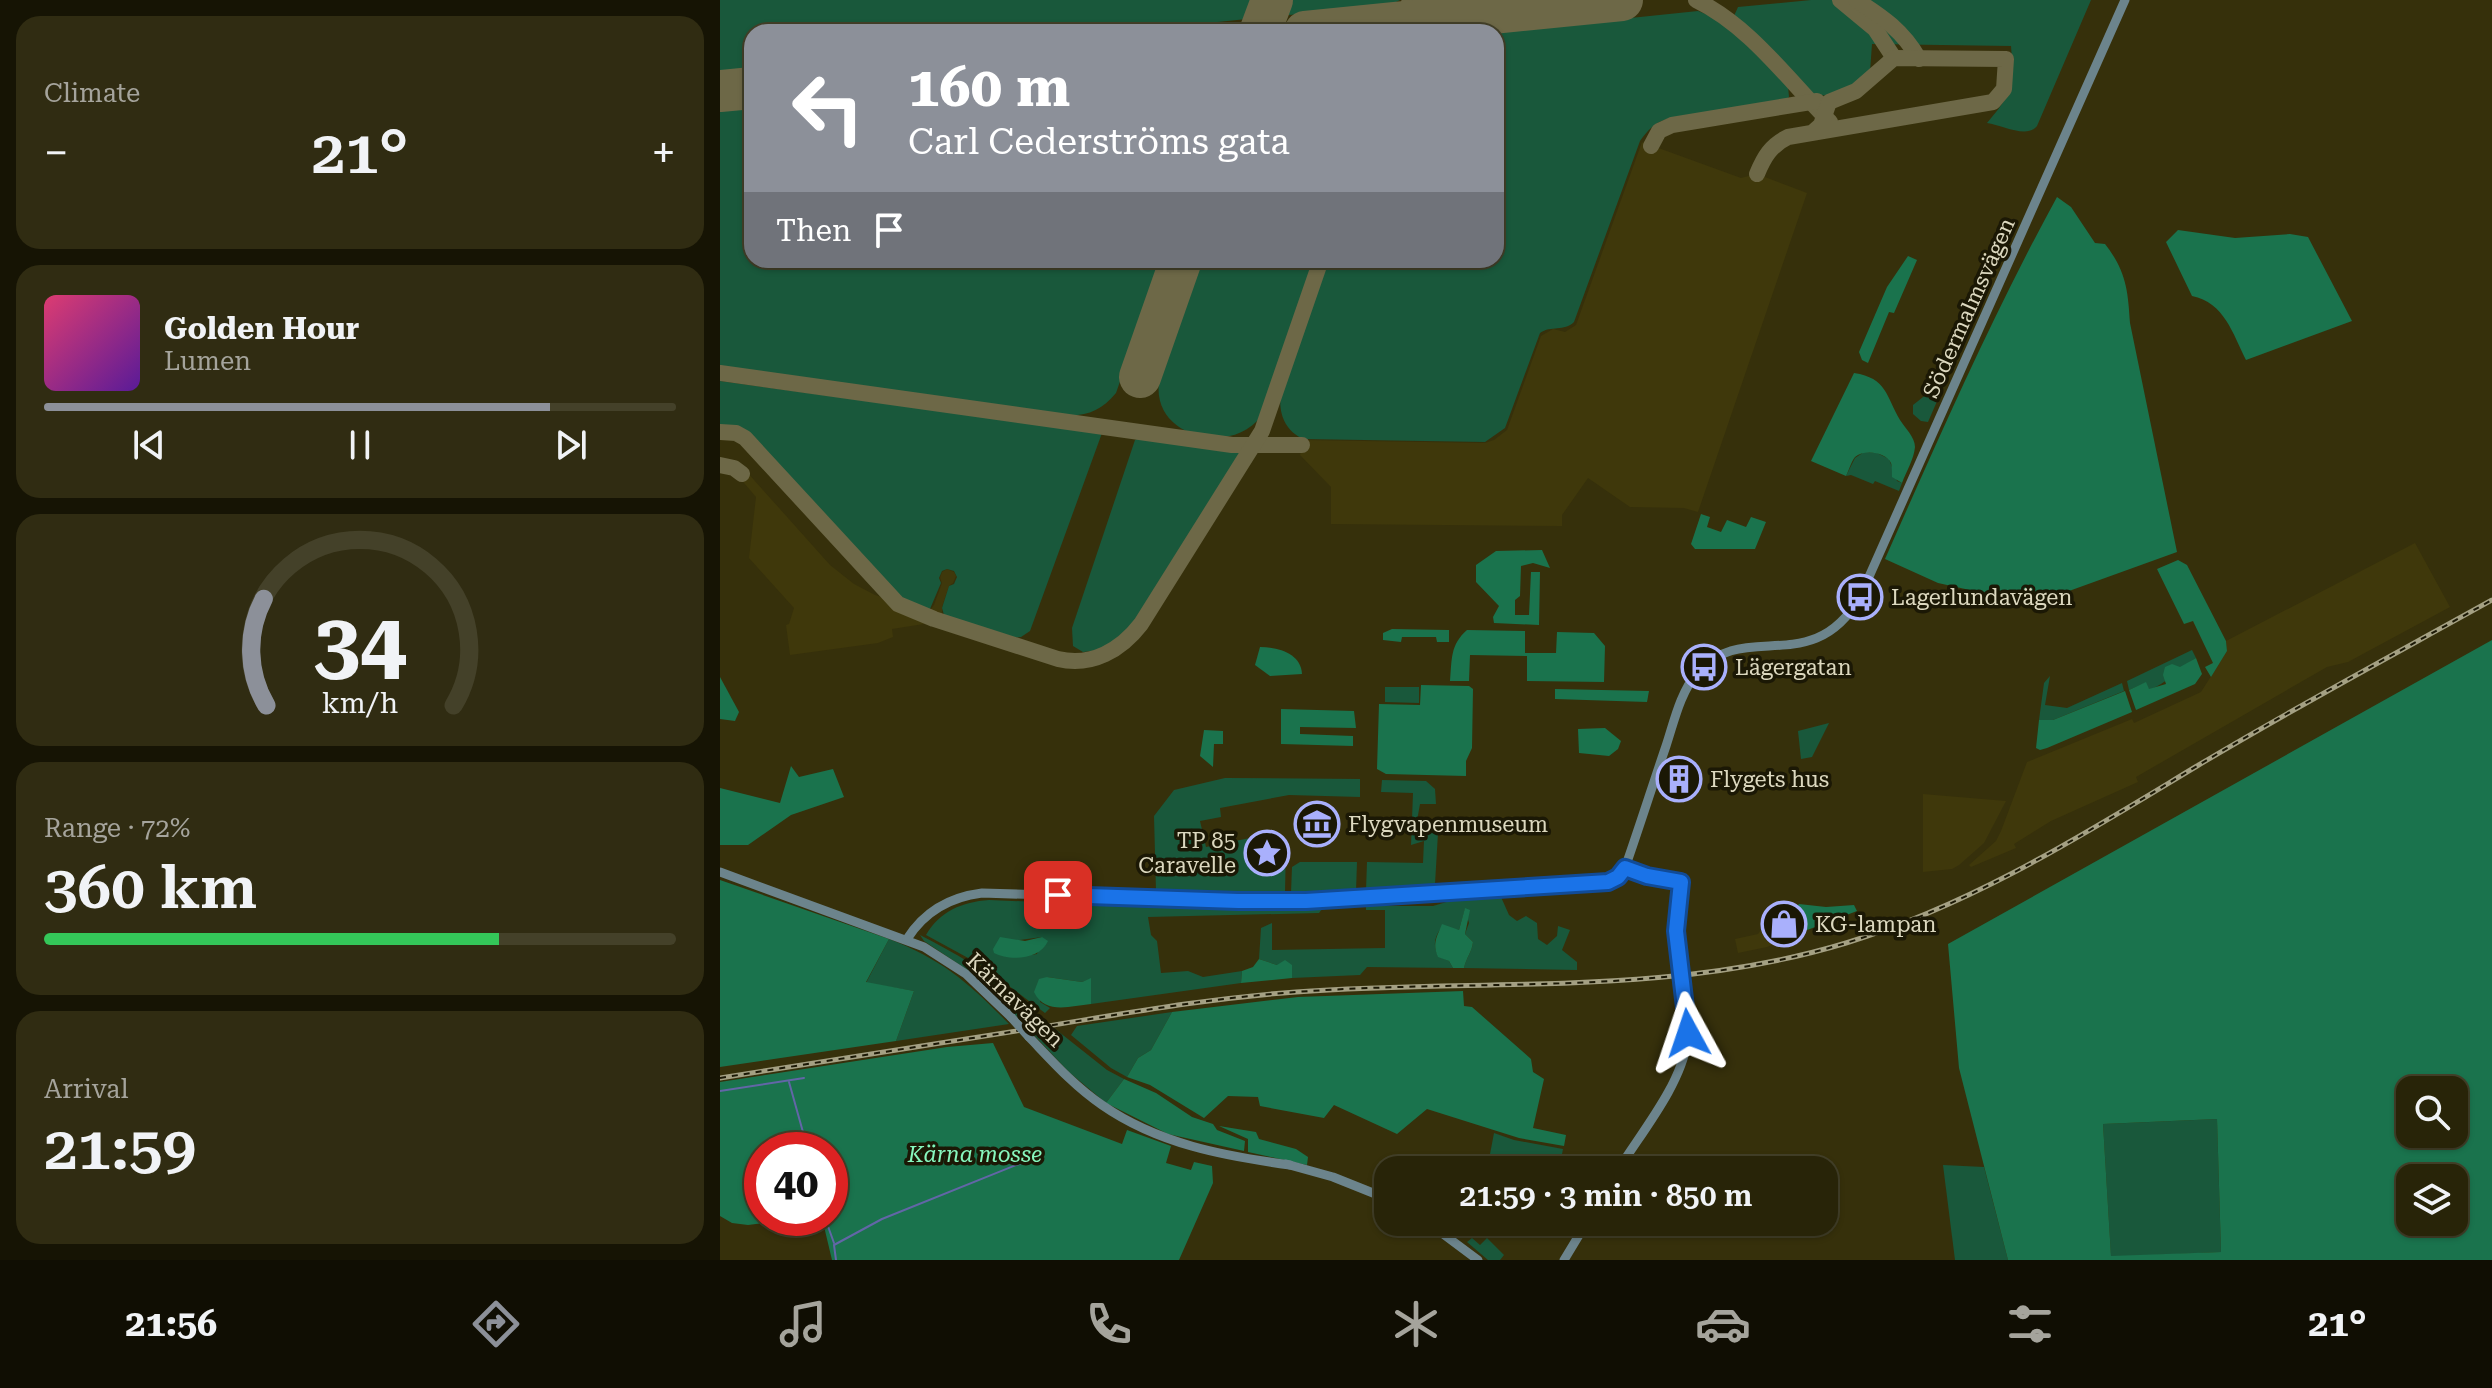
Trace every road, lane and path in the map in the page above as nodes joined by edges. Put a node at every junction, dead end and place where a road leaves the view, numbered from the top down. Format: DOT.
graph roads {
  1 [pos="2125,0"];
  2 [pos="1625,868"];
  3 [pos="720,872"];
  4 [pos="907,939"];
  5 [pos="1627,1156"];
  6 [pos="1374,1193"];
  7 [pos="1446,1236"];
  8 [pos="1579,1236"];
  9 [pos="1478,1260"];
  10 [pos="1564,1260"];
  1 -- 2 [label="street, Södermalmsvägen"];
  2 -- 4 [label="street"];
  2 -- 5 [label="street, bridge"];
  3 -- 4 [label="street, Kärnavägen"];
  4 -- 6 [label="street, Kärnavägen, bridge"];
  7 -- 9 [label="street"];
  8 -- 10 [label="street"];
}
